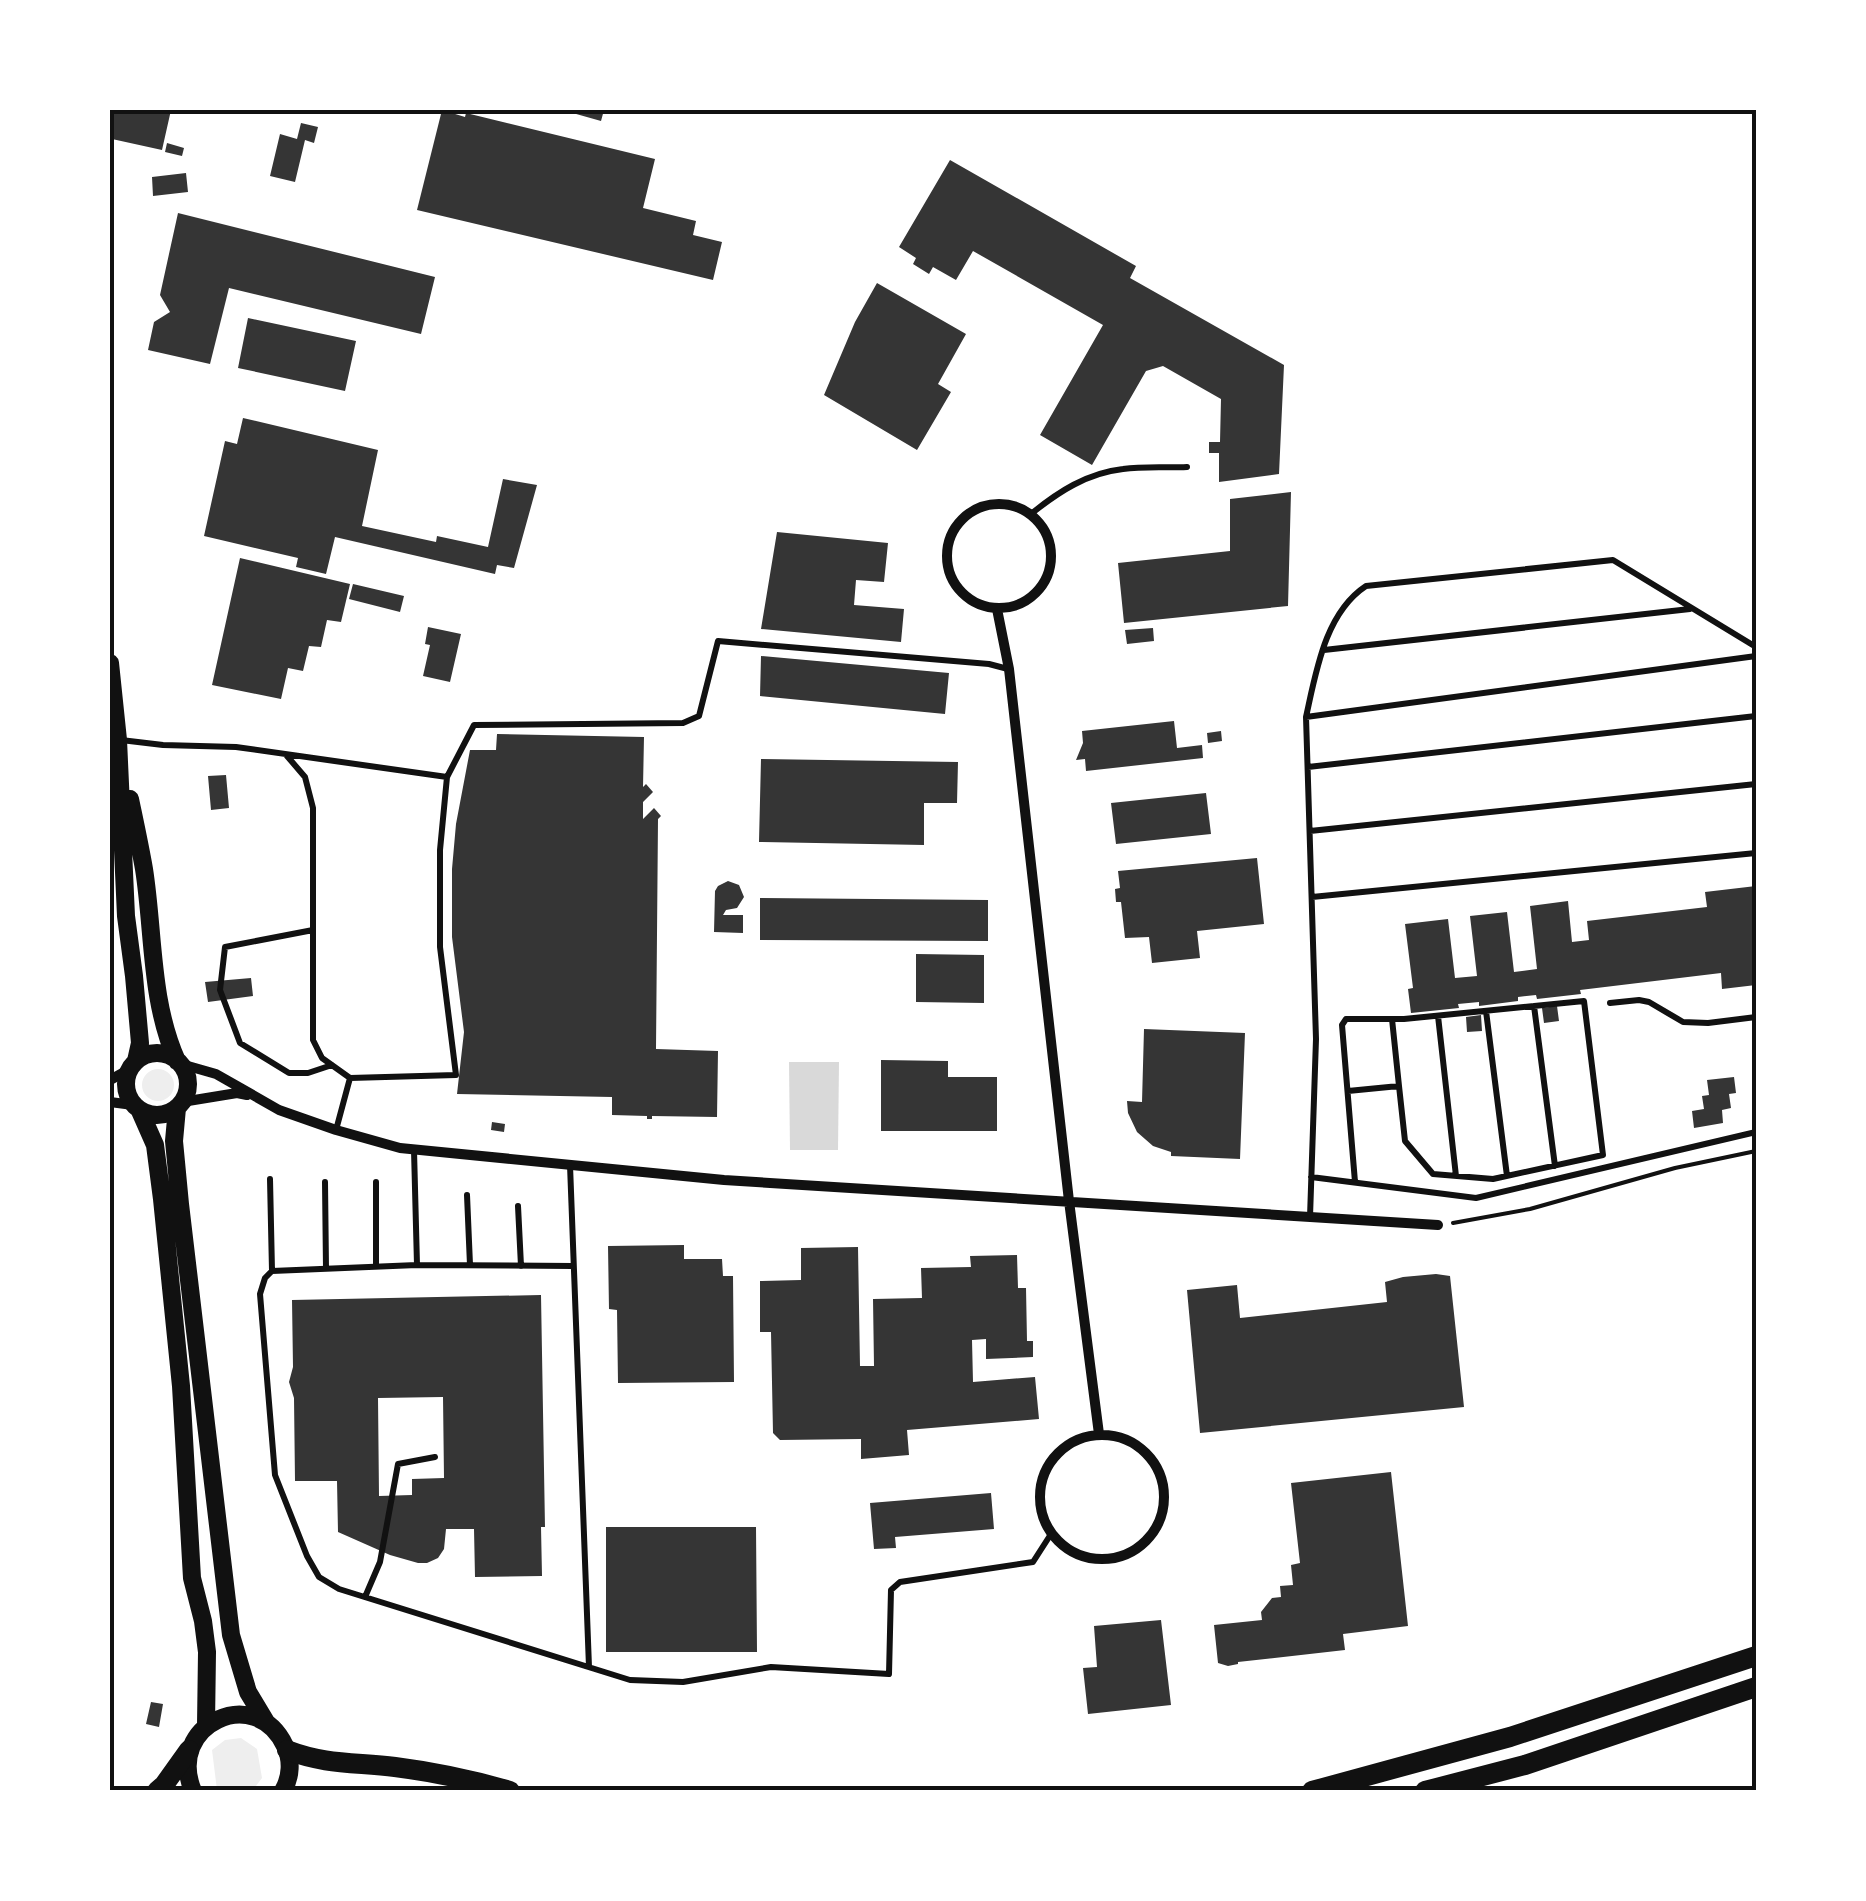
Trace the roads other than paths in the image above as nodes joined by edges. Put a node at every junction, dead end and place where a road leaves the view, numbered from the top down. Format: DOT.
graph roads {
  1 [pos="1188,467"];
  2 [pos="1031,514"];
  3 [pos="997,609"];
  4 [pos="1694,609"];
  5 [pos="1756,647"];
  6 [pos="1324,650"];
  7 [pos="1756,656"];
  8 [pos="110,662"];
  9 [pos="1009,669"];
  10 [pos="1756,716"];
  11 [pos="1306,717"];
  12 [pos="114,739"];
  13 [pos="286,755"];
  14 [pos="1308,767"];
  15 [pos="447,777"];
  16 [pos="1756,784"];
  17 [pos="1310,832"];
  18 [pos="1756,852"];
  19 [pos="1312,897"];
  20 [pos="313,930"];
  21 [pos="1610,1003"];
  22 [pos="1534,1006"];
  23 [pos="1486,1011"];
  24 [pos="1438,1016"];
  25 [pos="1756,1017"];
  26 [pos="1392,1019"];
  27 [pos="179,1063"];
  28 [pos="133,1065"];
  29 [pos="332,1065"];
  30 [pos="350,1078"];
  31 [pos="110,1080"];
  32 [pos="1398,1086"];
  33 [pos="1348,1091"];
  34 [pos="253,1096"];
  35 [pos="110,1102"];
  36 [pos="180,1105"];
  37 [pos="136,1108"];
  38 [pos="336,1130"];
  39 [pos="1756,1132"];
  40 [pos="414,1150"];
  41 [pos="570,1165"];
  42 [pos="1555,1166"];
  43 [pos="1456,1176"];
  44 [pos="1507,1176"];
  45 [pos="1311,1177"];
  46 [pos="270,1180"];
  47 [pos="325,1182"];
  48 [pos="376,1182"];
  49 [pos="1354,1182"];
  50 [pos="467,1196"];
  51 [pos="1069,1201"];
  52 [pos="518,1206"];
  53 [pos="1310,1217"];
  54 [pos="1438,1225"];
  55 [pos="417,1265"];
  56 [pos="470,1265"];
  57 [pos="376,1266"];
  58 [pos="521,1266"];
  59 [pos="572,1266"];
  60 [pos="326,1268"];
  61 [pos="272,1271"];
  62 [pos="1099,1434"];
  63 [pos="435,1457"];
  64 [pos="1052,1534"];
  65 [pos="364,1597"];
  66 [pos="1756,1656"];
  67 [pos="590,1667"];
  68 [pos="1756,1687"];
  69 [pos="266,1722"];
  70 [pos="206,1726"];
  71 [pos="189,1750"];
  72 [pos="288,1750"];
  73 [pos="157,1791"];
  74 [pos="192,1791"];
  75 [pos="283,1791"];
  76 [pos="510,1791"];
  77 [pos="1312,1791"];
  78 [pos="1425,1791"];
  1 -- 2 [label="lane"];
  2 -- 3 [label="street"];
  2 -- 3 [label="street"];
  3 -- 9 [label="street"];
  4 -- 5 [label="lane"];
  4 -- 6 [label="lane"];
  4 -- 6 [label="lane"];
  6 -- 11 [label="lane"];
  7 -- 11 [label="lane"];
  8 -- 12 [label="main road"];
  9 -- 15 [label="lane"];
  9 -- 51 [label="street"];
  10 -- 14 [label="lane"];
  11 -- 14 [label="lane"];
  12 -- 13 [label="lane"];
  12 -- 27 [label="main road"];
  12 -- 28 [label="main road"];
  13 -- 15 [label="lane"];
  13 -- 20 [label="lane"];
  14 -- 17 [label="lane"];
  15 -- 30 [label="lane"];
  16 -- 17 [label="lane"];
  17 -- 19 [label="lane"];
  18 -- 19 [label="lane"];
  19 -- 45 [label="lane"];
  20 -- 29 [label="lane"];
  20 -- 29 [label="lane"];
  21 -- 25 [label="lane"];
  22 -- 23 [label="lane"];
  22 -- 42 [label="lane"];
  22 -- 42 [label="lane"];
  23 -- 24 [label="lane"];
  23 -- 44 [label="lane"];
  24 -- 26 [label="lane"];
  24 -- 43 [label="lane"];
  26 -- 32 [label="lane"];
  26 -- 33 [label="lane"];
  27 -- 28 [label="main road"];
  27 -- 34 [label="street"];
  27 -- 36 [label="main road"];
  28 -- 31 [label="street"];
  28 -- 37 [label="main road"];
  29 -- 30 [label="lane"];
  30 -- 38 [label="lane"];
  32 -- 33 [label="lane"];
  32 -- 43 [label="lane"];
  33 -- 49 [label="lane"];
  34 -- 36 [label="street"];
  34 -- 38 [label="street"];
  35 -- 37 [label="street"];
  36 -- 37 [label="main road"];
  36 -- 69 [label="main road"];
  37 -- 70 [label="main road"];
  38 -- 40 [label="street"];
  39 -- 49 [label="lane"];
  40 -- 41 [label="street"];
  40 -- 55 [label="lane"];
  41 -- 51 [label="street"];
  41 -- 59 [label="lane"];
  42 -- 44 [label="lane"];
  43 -- 44 [label="lane"];
  45 -- 49 [label="lane"];
  45 -- 53 [label="lane"];
  46 -- 61 [label="lane"];
  47 -- 60 [label="lane"];
  48 -- 57 [label="lane"];
  50 -- 56 [label="lane"];
  51 -- 53 [label="street"];
  51 -- 62 [label="street"];
  52 -- 58 [label="lane"];
  53 -- 54 [label="street"];
  55 -- 56 [label="lane"];
  55 -- 57 [label="lane"];
  56 -- 58 [label="lane"];
  57 -- 60 [label="lane"];
  58 -- 59 [label="lane"];
  59 -- 67 [label="lane"];
  60 -- 61 [label="lane"];
  61 -- 65 [label="lane"];
  62 -- 64 [label="street"];
  62 -- 64 [label="street"];
  63 -- 65 [label="lane"];
  64 -- 67 [label="lane"];
  65 -- 67 [label="lane"];
  66 -- 77 [label="highway"];
  68 -- 78 [label="highway"];
  69 -- 70 [label="main road"];
  69 -- 72 [label="main road"];
  70 -- 71 [label="main road"];
  71 -- 73 [label="highway"];
  71 -- 74 [label="main road"];
  72 -- 75 [label="main road"];
  72 -- 76 [label="highway"];
}
